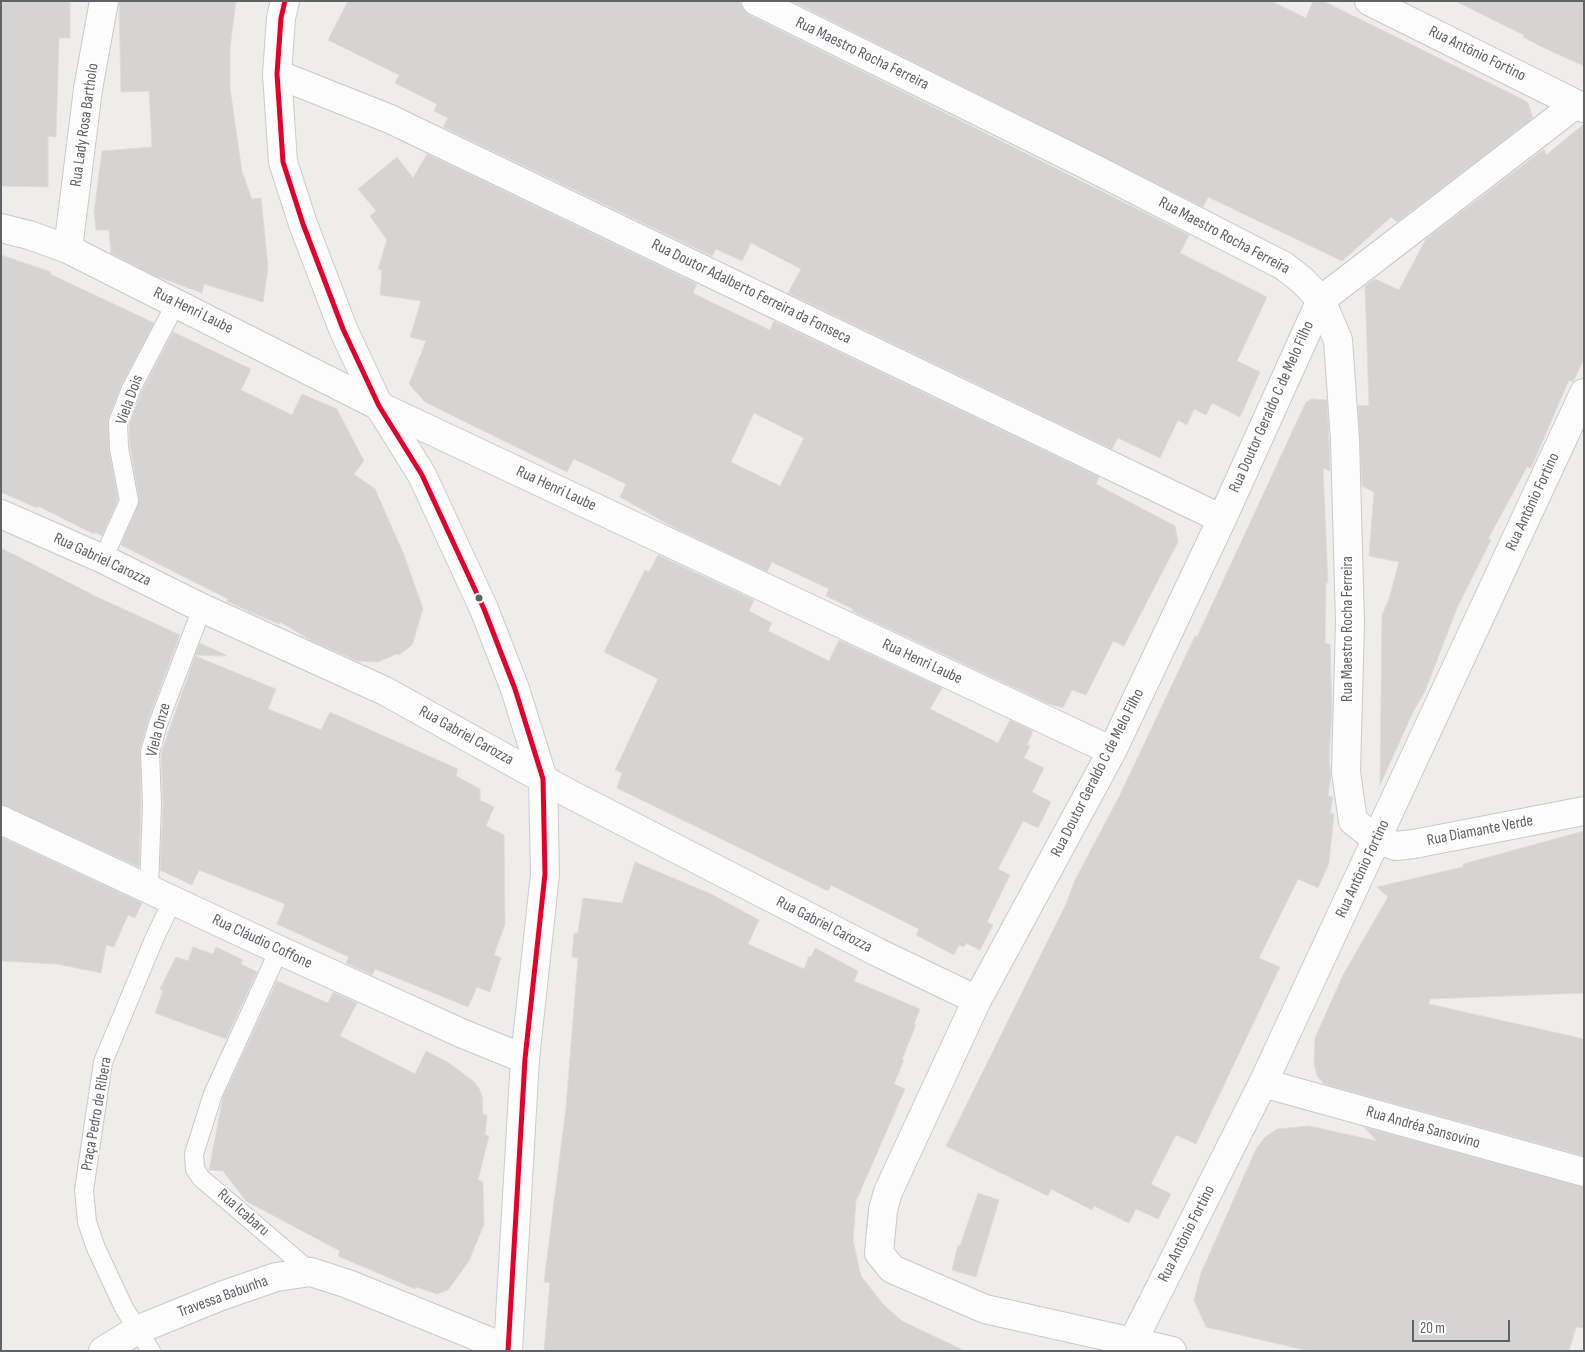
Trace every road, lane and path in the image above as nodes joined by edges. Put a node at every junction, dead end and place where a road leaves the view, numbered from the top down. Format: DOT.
graph roads {
  1 [pos="104,1"];
  2 [pos="285,1"];
  3 [pos="756,1"];
  4 [pos="1369,1"];
  5 [pos="276,74"];
  6 [pos="1580,106"];
  7 [pos="1,228"];
  8 [pos="68,249"];
  9 [pos="1321,300"];
  10 [pos="176,303"];
  11 [pos="1584,392"];
  12 [pos="379,406"];
  13 [pos="1,514"];
  14 [pos="1222,519"];
  15 [pos="103,559"];
  16 [pos="202,608"];
  17 [pos="1112,751"];
  18 [pos="544,779"];
  19 [pos="1584,811"];
  20 [pos="1,820"];
  21 [pos="1376,840"];
  22 [pos="149,888"];
  23 [pos="173,900"];
  24 [pos="279,950"];
  25 [pos="977,1000"];
  26 [pos="525,1059"];
  27 [pos="1263,1083"];
  28 [pos="1584,1172"];
  29 [pos="311,1272"];
  30 [pos="144,1340"];
  31 [pos="1133,1341"];
  32 [pos="508,1350"];
  33 [pos="103,1351"];
  34 [pos="1172,1351"];
  1 -- 8 [label="street, Rua Lady Rosa Bartholo"];
  2 -- 5 [label="street"];
  3 -- 9 [label="street, Rua Maestro Rocha Ferreira"];
  4 -- 6 [label="street, Rua Antônio Fortino"];
  5 -- 12 [label="street"];
  5 -- 14 [label="street, Rua Doutor Adalberto Ferreira da Fonseca"];
  6 -- 9 [label="street, Rua Doutor Geraldo C de Melo Filho"];
  7 -- 8 [label="street, Rua Henri Laube"];
  8 -- 10 [label="street, Rua Henri Laube"];
  9 -- 14 [label="street, Rua Doutor Geraldo C de Melo Filho"];
  9 -- 21 [label="street, Rua Maestro Rocha Ferreira"];
  10 -- 12 [label="street, Rua Henri Laube"];
  10 -- 15 [label="lane, Viela Dois"];
  11 -- 21 [label="street, Rua Antônio Fortino"];
  12 -- 17 [label="street, Rua Henri Laube"];
  12 -- 18 [label="street"];
  13 -- 15 [label="street, Rua Gabriel Carozza"];
  14 -- 17 [label="street, Rua Doutor Geraldo C de Melo Filho"];
  15 -- 16 [label="street, Rua Gabriel Carozza"];
  16 -- 18 [label="street, Rua Gabriel Carozza"];
  16 -- 22 [label="lane, Viela Onze"];
  17 -- 25 [label="street, Rua Doutor Geraldo C de Melo Filho"];
  18 -- 25 [label="street, Rua Gabriel Carozza"];
  18 -- 26 [label="street"];
  19 -- 21 [label="street, Rua Diamante Verde"];
  20 -- 22 [label="street, Rua Cláudio Coffone"];
  21 -- 27 [label="street, Rua Antônio Fortino"];
  22 -- 23 [label="street, Rua Cláudio Coffone"];
  23 -- 24 [label="street, Rua Cláudio Coffone"];
  23 -- 30 [label="lane, Praça Pedro de Ribera"];
  24 -- 26 [label="street, Rua Cláudio Coffone"];
  24 -- 29 [label="lane, Rua Icabaru"];
  25 -- 31 [label="street, Rua Doutor Geraldo C de Melo Filho"];
  26 -- 32 [label="street"];
  27 -- 28 [label="street, Rua Andréa Sansovino"];
  27 -- 31 [label="street, Rua Antônio Fortino"];
  29 -- 30 [label="street, Travessa Babunha"];
  29 -- 32 [label="street, Rua Icabaru"];
  30 -- 33 [label="street"];
  31 -- 34 [label="street, Rua Doutor Geraldo C de Melo Filho"];
}
